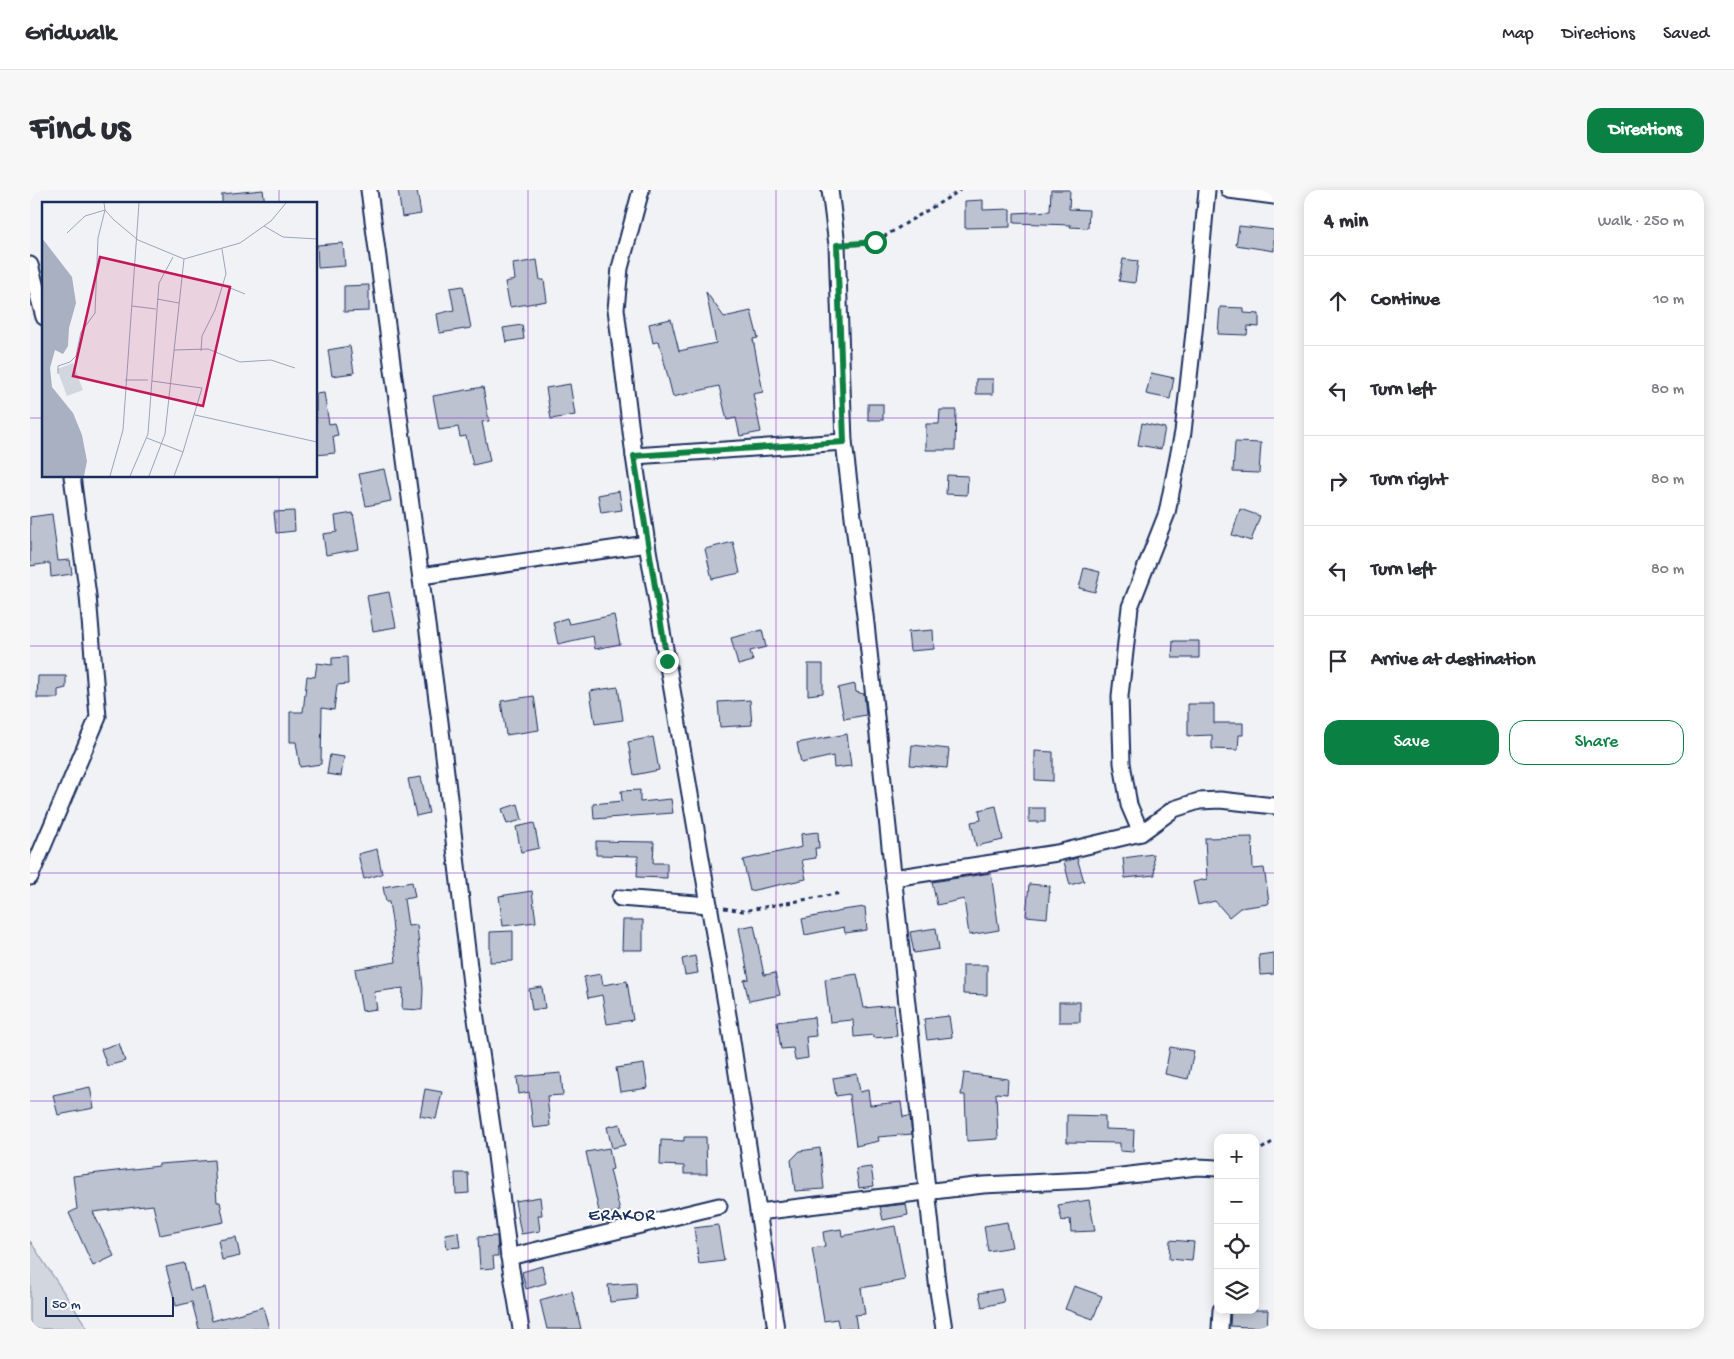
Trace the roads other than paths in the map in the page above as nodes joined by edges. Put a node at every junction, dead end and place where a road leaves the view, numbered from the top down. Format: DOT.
graph roads {
  1 [pos="369,190"];
  2 [pos="641,190"];
  3 [pos="830,190"];
  4 [pos="1206,190"];
  5 [pos="1229,190"];
  6 [pos="1274,196"];
  7 [pos="30,265"];
  8 [pos="42,310"];
  9 [pos="844,442"];
  10 [pos="634,456"];
  11 [pos="72,478"];
  12 [pos="647,544"];
  13 [pos="421,576"];
  14 [pos="1274,806"];
  15 [pos="1141,833"];
  16 [pos="30,877"];
  17 [pos="893,878"];
  18 [pos="620,898"];
  19 [pos="709,905"];
  20 [pos="1214,1168"];
  21 [pos="928,1192"];
  22 [pos="719,1206"];
  23 [pos="759,1212"];
  24 [pos="509,1257"];
  25 [pos="1221,1314"];
  26 [pos="521,1329"];
  27 [pos="776,1329"];
  28 [pos="944,1329"];
  29 [pos="1220,1329"];
  1 -- 13 [label="street"];
  2 -- 10 [label="street"];
  3 -- 9 [label="street"];
  4 -- 15 [label="street"];
  5 -- 6 [label="street"];
  7 -- 8 [label="street"];
  9 -- 10 [label="street"];
  9 -- 17 [label="street"];
  10 -- 12 [label="street"];
  11 -- 16 [label="street"];
  12 -- 13 [label="street"];
  12 -- 19 [label="street"];
  13 -- 24 [label="street"];
  14 -- 15 [label="street"];
  15 -- 17 [label="street"];
  17 -- 21 [label="street"];
  18 -- 19 [label="street"];
  19 -- 23 [label="street"];
  20 -- 21 [label="street"];
  21 -- 23 [label="street"];
  21 -- 28 [label="street"];
  22 -- 24 [label="street"];
  23 -- 27 [label="street"];
  24 -- 26 [label="street"];
  25 -- 29 [label="street"];
}
